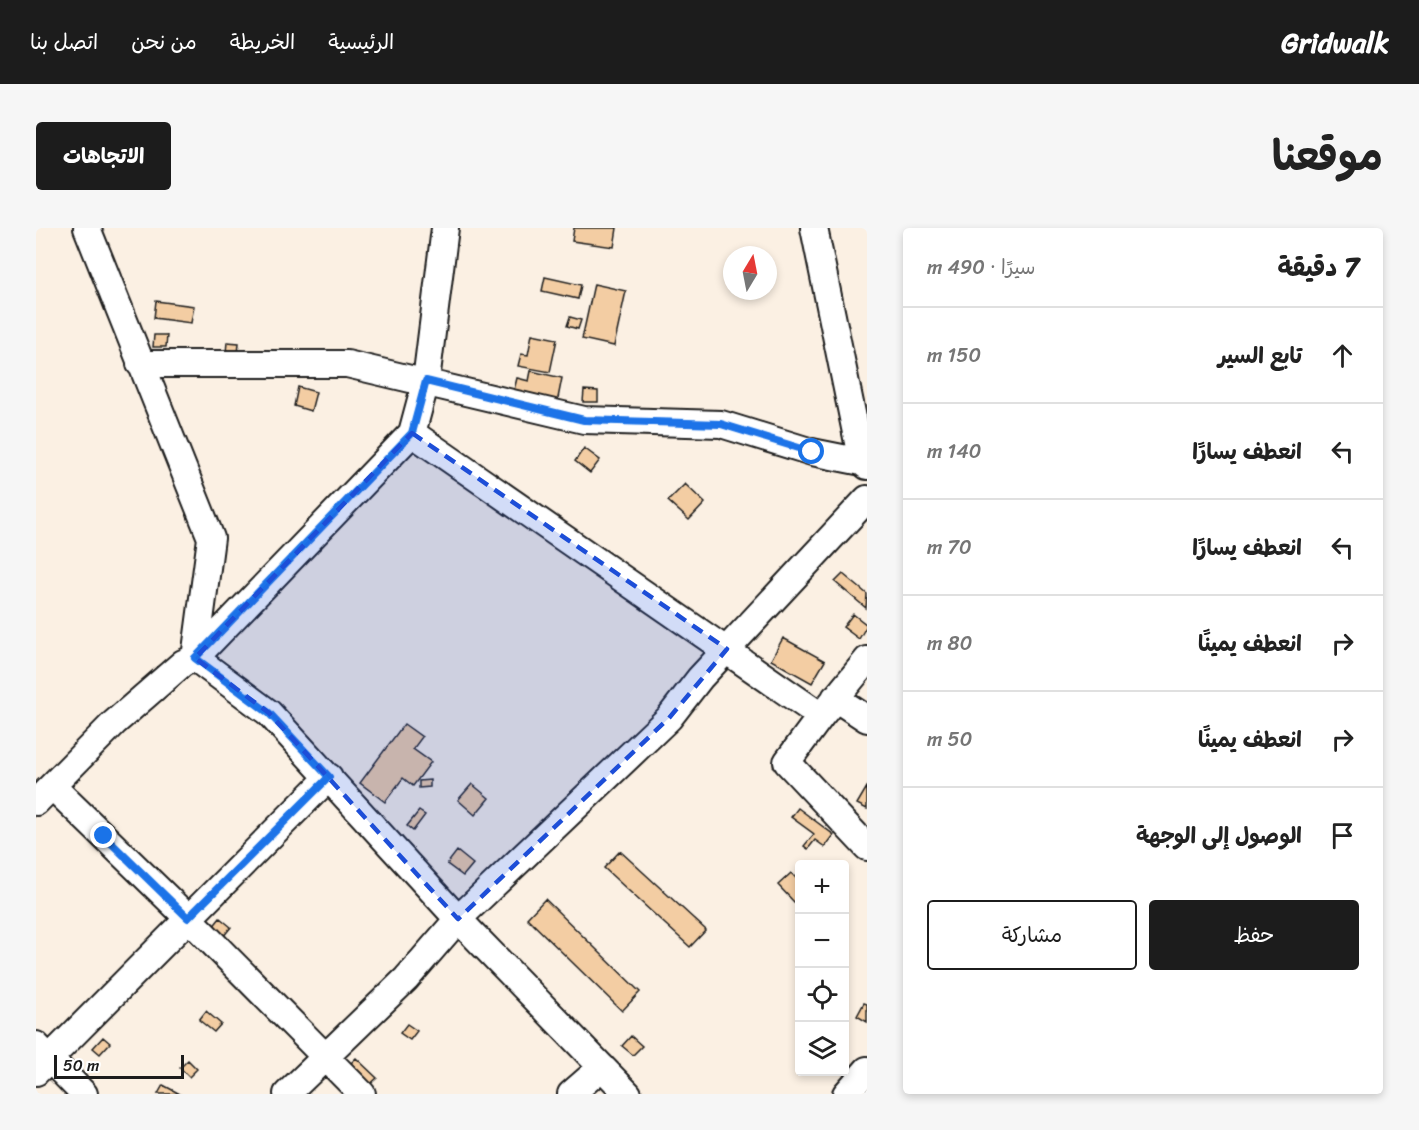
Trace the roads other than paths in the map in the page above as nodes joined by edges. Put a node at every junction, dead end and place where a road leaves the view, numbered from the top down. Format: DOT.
graph roads {
  1 [pos="87,228"];
  2 [pos="445,228"];
  3 [pos="814,228"];
  4 [pos="140,364"];
  5 [pos="426,381"];
  6 [pos="412,433"];
  7 [pos="864,464"];
  8 [pos="867,499"];
  9 [pos="727,650"];
  10 [pos="195,658"];
  11 [pos="867,660"];
  12 [pos="828,707"];
  13 [pos="867,719"];
  14 [pos="329,777"];
  15 [pos="44,794"];
  16 [pos="867,847"];
  17 [pos="188,918"];
  18 [pos="458,919"];
  19 [pos="324,1057"];
  20 [pos="40,1059"];
  21 [pos="602,1067"];
  22 [pos="867,1070"];
  23 [pos="84,1094"];
  24 [pos="287,1094"];
  25 [pos="362,1094"];
  26 [pos="571,1094"];
  27 [pos="628,1094"];
  28 [pos="846,1094"];
  1 -- 4 [label="street"];
  2 -- 5 [label="street"];
  3 -- 7 [label="street"];
  4 -- 5 [label="street"];
  4 -- 10 [label="street"];
  5 -- 6 [label="street"];
  5 -- 7 [label="street"];
  6 -- 9 [label="street"];
  6 -- 10 [label="street"];
  8 -- 9 [label="street"];
  9 -- 12 [label="street"];
  9 -- 18 [label="street"];
  10 -- 14 [label="street"];
  10 -- 15 [label="street"];
  11 -- 12 [label="street"];
  12 -- 13 [label="street"];
  12 -- 16 [label="street"];
  14 -- 17 [label="street"];
  14 -- 18 [label="street"];
  15 -- 17 [label="street"];
  17 -- 19 [label="street"];
  17 -- 20 [label="street"];
  18 -- 19 [label="street"];
  18 -- 21 [label="street"];
  19 -- 24 [label="street"];
  19 -- 25 [label="street"];
  20 -- 23 [label="street"];
  21 -- 26 [label="street"];
  21 -- 27 [label="street"];
  22 -- 28 [label="street"];
}
